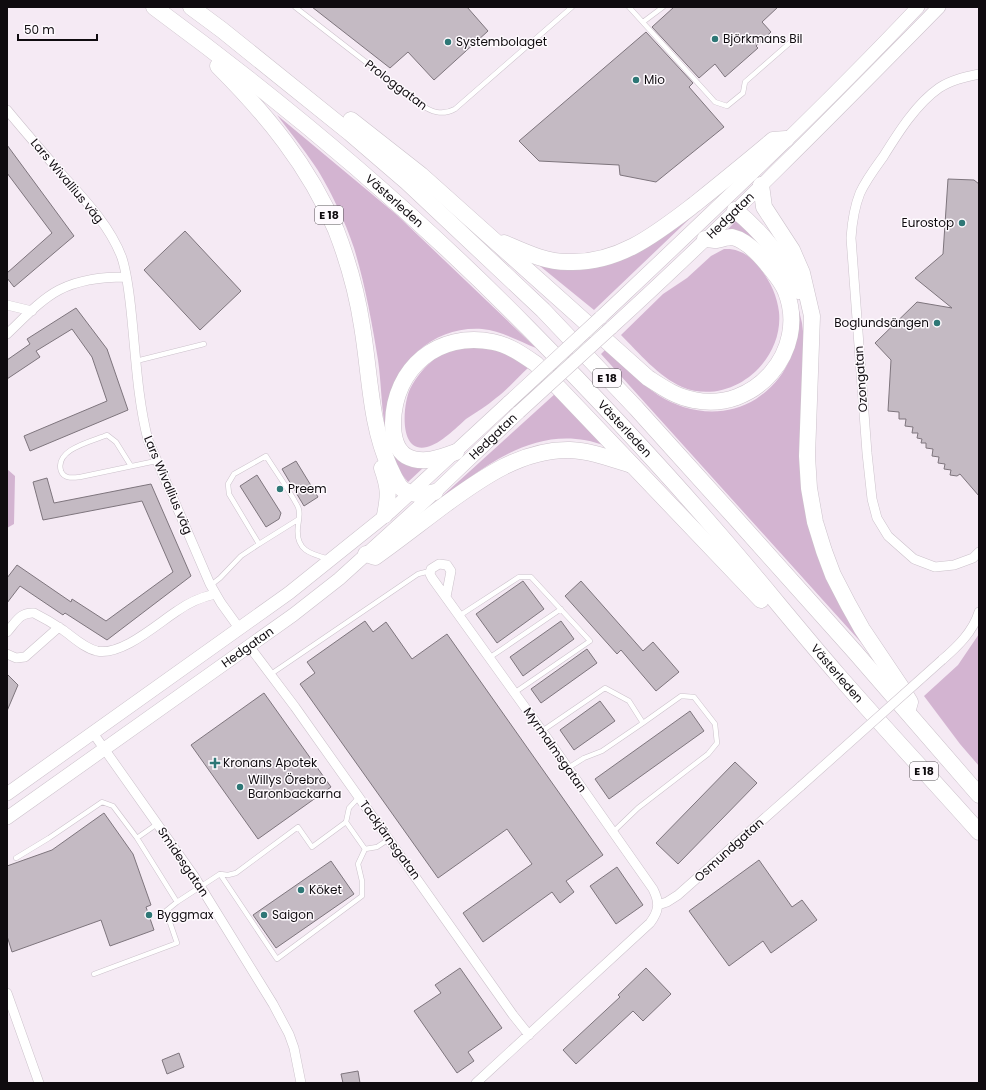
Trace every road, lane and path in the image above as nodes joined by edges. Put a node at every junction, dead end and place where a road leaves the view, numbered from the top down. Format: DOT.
graph roads {
  1 [pos="154,7"];
  2 [pos="191,7"];
  3 [pos="295,7"];
  4 [pos="572,7"];
  5 [pos="630,7"];
  6 [pos="663,7"];
  7 [pos="918,7"];
  8 [pos="940,7"];
  9 [pos="643,22"];
  10 [pos="793,40"];
  11 [pos="215,53"];
  12 [pos="276,74"];
  13 [pos="979,74"];
  14 [pos="7,111"];
  15 [pos="786,139"];
  16 [pos="761,185"];
  17 [pos="730,205"];
  18 [pos="490,236"];
  19 [pos="705,239"];
  20 [pos="126,277"];
  21 [pos="808,299"];
  22 [pos="7,305"];
  23 [pos="32,311"];
  24 [pos="7,334"];
  25 [pos="204,344"];
  26 [pos="136,361"];
  27 [pos="456,452"];
  28 [pos="385,458"];
  29 [pos="156,461"];
  30 [pos="131,466"];
  31 [pos="634,466"];
  32 [pos="411,492"];
  33 [pos="435,492"];
  34 [pos="388,513"];
  35 [pos="299,519"];
  36 [pos="259,544"];
  37 [pos="979,552"];
  38 [pos="366,554"];
  39 [pos="331,559"];
  40 [pos="430,571"];
  41 [pos="211,585"];
  42 [pos="215,594"];
  43 [pos="446,597"];
  44 [pos="561,609"];
  45 [pos="979,612"];
  46 [pos="459,616"];
  47 [pos="59,627"];
  48 [pos="239,628"];
  49 [pos="7,632"];
  50 [pos="249,646"];
  51 [pos="7,654"];
  52 [pos="489,658"];
  53 [pos="271,674"];
  54 [pos="838,675"];
  55 [pos="514,693"];
  56 [pos="908,713"];
  57 [pos="643,723"];
  58 [pos="542,731"];
  59 [pos="93,733"];
  60 [pos="104,749"];
  61 [pos="568,768"];
  62 [pos="7,794"];
  63 [pos="979,795"];
  64 [pos="359,798"];
  65 [pos="7,818"];
  66 [pos="346,822"];
  67 [pos="157,824"];
  68 [pos="613,832"];
  69 [pos="979,832"];
  70 [pos="137,838"];
  71 [pos="389,839"];
  72 [pos="365,849"];
  73 [pos="16,858"];
  74 [pos="220,874"];
  75 [pos="200,886"];
  76 [pos="177,902"];
  77 [pos="658,904"];
  78 [pos="94,974"];
  79 [pos="7,993"];
  80 [pos="529,1035"];
  81 [pos="39,1083"];
  82 [pos="301,1083"];
  83 [pos="476,1083"];
  1 -- 11 [label="highway, Västerleden / E 18"];
  2 -- 12 [label="highway, Västerleden / E 18"];
  3 -- 4 [label="lane, Prologgatan"];
  5 -- 9 [label="lane"];
  6 -- 9 [label="lane"];
  7 -- 15 [label="main road, Hedgatan"];
  8 -- 16 [label="main road, Hedgatan"];
  9 -- 10 [label="lane"];
  11 -- 28 [label="highway, E 18"];
  11 -- 54 [label="highway, Västerleden / E 18"];
  12 -- 18 [label="highway, E 18"];
  12 -- 56 [label="highway, Västerleden / E 18"];
  13 -- 37 [label="street, Ozongatan"];
  14 -- 20 [label="street, Lars Wivallius väg"];
  15 -- 17 [label="main road, Hedgatan"];
  15 -- 18 [label="highway, E 18"];
  16 -- 17 [label="main road, Hedgatan"];
  16 -- 21 [label="highway"];
  17 -- 19 [label="main road, Hedgatan"];
  17 -- 21 [label="highway"];
  17 -- 27 [label="main road, Hedgatan, bridge"];
  18 -- 19 [label="highway, E 18"];
  19 -- 33 [label="main road, Hedgatan, bridge"];
  20 -- 23 [label="street"];
  20 -- 26 [label="street, Lars Wivallius väg"];
  21 -- 56 [label="highway"];
  22 -- 23 [label="street"];
  23 -- 24 [label="street"];
  25 -- 26 [label="lane"];
  26 -- 29 [label="street, Lars Wivallius väg"];
  27 -- 31 [label="highway, E 18"];
  27 -- 32 [label="main road, Hedgatan"];
  28 -- 32 [label="highway, E 18"];
  28 -- 34 [label="highway, E 18"];
  29 -- 30 [label="lane"];
  29 -- 41 [label="street, Lars Wivallius väg"];
  30 -- 30 [label="lane"];
  31 -- 38 [label="highway"];
  31 -- 54 [label="highway, E 18"];
  32 -- 33 [label="highway"];
  32 -- 34 [label="main road, Hedgatan"];
  33 -- 38 [label="main road, Hedgatan"];
  34 -- 39 [label="main road, Hedgatan"];
  35 -- 36 [label="lane"];
  35 -- 36 [label="lane"];
  35 -- 39 [label="lane"];
  36 -- 41 [label="lane"];
  38 -- 50 [label="main road, Hedgatan"];
  39 -- 48 [label="main road, Hedgatan"];
  40 -- 43 [label="street, Myrmalmsgatan"];
  40 -- 43 [label="street"];
  40 -- 53 [label="lane"];
  41 -- 42 [label="street, Lars Wivallius väg"];
  42 -- 47 [label="street"];
  42 -- 48 [label="street, Lars Wivallius väg"];
  43 -- 46 [label="street, Myrmalmsgatan"];
  44 -- 46 [label="lane"];
  44 -- 52 [label="lane"];
  44 -- 55 [label="lane"];
  45 -- 77 [label="street, Osmundgatan, bridge"];
  46 -- 52 [label="street, Myrmalmsgatan"];
  47 -- 49 [label="street"];
  47 -- 51 [label="street"];
  48 -- 50 [label="main road"];
  48 -- 59 [label="main road, Hedgatan"];
  50 -- 53 [label="street, Tackjärnsgatan"];
  50 -- 60 [label="main road, Hedgatan"];
  52 -- 55 [label="street, Myrmalmsgatan"];
  53 -- 64 [label="street, Tackjärnsgatan"];
  54 -- 69 [label="highway, Västerleden / E 18"];
  55 -- 58 [label="street, Myrmalmsgatan"];
  56 -- 63 [label="highway, Västerleden / E 18"];
  57 -- 58 [label="lane"];
  57 -- 61 [label="lane"];
  57 -- 68 [label="lane"];
  58 -- 61 [label="street, Myrmalmsgatan"];
  59 -- 60 [label="street, Smidesgatan"];
  59 -- 62 [label="main road, Hedgatan"];
  60 -- 65 [label="main road, Hedgatan"];
  60 -- 67 [label="street, Smidesgatan"];
  61 -- 68 [label="street, Myrmalmsgatan"];
  64 -- 66 [label="lane"];
  64 -- 71 [label="street, Tackjärnsgatan"];
  66 -- 72 [label="lane"];
  66 -- 74 [label="lane"];
  67 -- 70 [label="lane"];
  67 -- 75 [label="street, Smidesgatan"];
  68 -- 77 [label="street, Myrmalmsgatan"];
  70 -- 73 [label="lane"];
  70 -- 76 [label="lane"];
  71 -- 72 [label="lane"];
  71 -- 80 [label="street, Tackjärnsgatan"];
  72 -- 74 [label="lane"];
  74 -- 75 [label="lane"];
  75 -- 76 [label="lane"];
  75 -- 82 [label="street, Smidesgatan"];
  76 -- 78 [label="lane"];
  77 -- 80 [label="street"];
  79 -- 81 [label="street"];
  80 -- 83 [label="street"];
}
